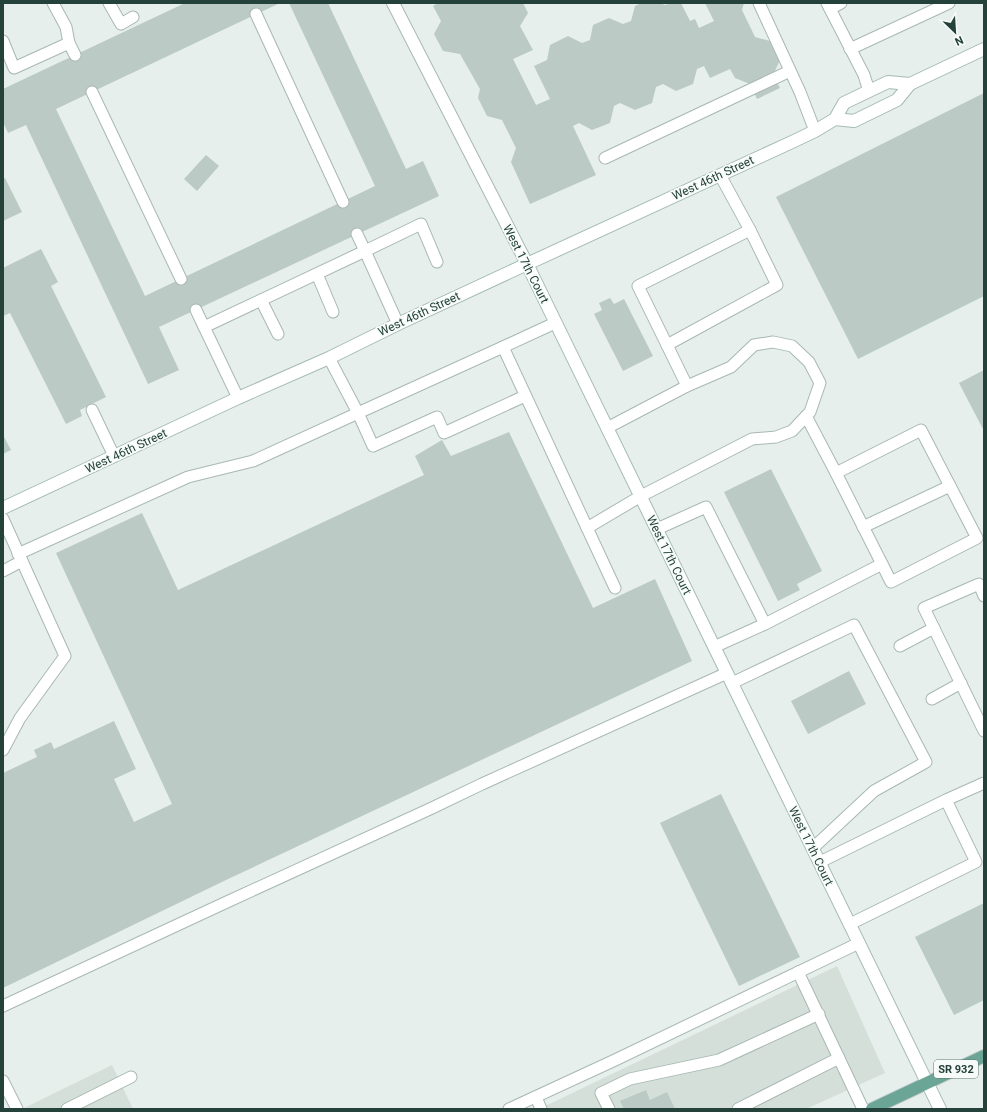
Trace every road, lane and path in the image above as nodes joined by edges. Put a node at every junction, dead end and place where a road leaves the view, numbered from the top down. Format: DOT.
graph roads {
  1 [pos="53,3"];
  2 [pos="109,3"];
  3 [pos="393,3"];
  4 [pos="759,3"];
  5 [pos="841,3"];
  6 [pos="948,3"];
  7 [pos="829,6"];
  8 [pos="256,14"];
  9 [pos="133,17"];
  10 [pos="3,41"];
  11 [pos="68,43"];
  12 [pos="984,48"];
  13 [pos="850,49"];
  14 [pos="75,55"];
  15 [pos="790,71"];
  16 [pos="910,84"];
  17 [pos="869,91"];
  18 [pos="92,92"];
  19 [pos="835,119"];
  20 [pos="815,131"];
  21 [pos="605,158"];
  22 [pos="720,175"];
  23 [pos="343,202"];
  24 [pos="750,230"];
  25 [pos="357,234"];
  26 [pos="365,251"];
  27 [pos="437,262"];
  28 [pos="526,264"];
  29 [pos="317,274"];
  30 [pos="181,278"];
  31 [pos="261,300"];
  32 [pos="196,310"];
  33 [pos="333,312"];
  34 [pos="556,323"];
  35 [pos="398,324"];
  36 [pos="204,327"];
  37 [pos="278,334"];
  38 [pos="667,345"];
  39 [pos="502,347"];
  40 [pos="329,358"];
  41 [pos="687,386"];
  42 [pos="525,396"];
  43 [pos="238,398"];
  44 [pos="92,410"];
  45 [pos="358,412"];
  46 [pos="806,416"];
  47 [pos="607,428"];
  48 [pos="114,456"];
  49 [pos="836,474"];
  50 [pos="950,486"];
  51 [pos="640,496"];
  52 [pos="3,508"];
  53 [pos="3,519"];
  54 [pos="863,527"];
  55 [pos="587,528"];
  56 [pos="657,529"];
  57 [pos="20,557"];
  58 [pos="882,564"];
  59 [pos="3,571"];
  60 [pos="615,588"];
  61 [pos="984,596"];
  62 [pos="765,624"];
  63 [pos="934,628"];
  64 [pos="900,646"];
  65 [pos="714,647"];
  66 [pos="729,678"];
  67 [pos="961,684"];
  68 [pos="932,699"];
  69 [pos="984,731"];
  70 [pos="3,750"];
  71 [pos="984,783"];
  72 [pos="946,800"];
  73 [pos="813,848"];
  74 [pos="820,862"];
  75 [pos="850,924"];
  76 [pos="859,943"];
  77 [pos="798,972"];
  78 [pos="3,1006"];
  79 [pos="818,1014"];
  80 [pos="984,1056"];
  81 [pos="839,1058"];
  82 [pos="131,1077"];
  83 [pos="3,1081"];
  84 [pos="927,1083"];
  85 [pos="536,1097"];
  86 [pos="17,1109"];
  87 [pos="67,1109"];
  88 [pos="508,1109"];
  89 [pos="541,1109"];
  90 [pos="609,1109"];
  91 [pos="738,1109"];
  92 [pos="863,1109"];
  93 [pos="872,1109"];
  94 [pos="940,1109"];
  1 -- 11 [label="lane"];
  2 -- 9 [label="lane"];
  3 -- 28 [label="street, West 17th Court"];
  4 -- 15 [label="lane"];
  5 -- 7 [label="lane"];
  6 -- 13 [label="lane"];
  7 -- 13 [label="lane"];
  8 -- 23 [label="lane"];
  10 -- 11 [label="lane"];
  11 -- 14 [label="lane"];
  12 -- 16 [label="street"];
  13 -- 17 [label="lane"];
  15 -- 20 [label="lane"];
  15 -- 21 [label="lane"];
  16 -- 17 [label="street, West 46th Street"];
  16 -- 19 [label="street"];
  17 -- 19 [label="street, West 46th Street"];
  18 -- 30 [label="lane"];
  19 -- 20 [label="street, West 46th Street"];
  20 -- 22 [label="street, West 46th Street"];
  22 -- 24 [label="lane"];
  22 -- 28 [label="street, West 46th Street"];
  24 -- 38 [label="lane"];
  24 -- 38 [label="lane"];
  25 -- 26 [label="lane"];
  26 -- 27 [label="lane"];
  26 -- 29 [label="lane"];
  26 -- 35 [label="lane"];
  28 -- 34 [label="street, West 17th Court"];
  28 -- 35 [label="street, West 46th Street"];
  29 -- 31 [label="lane"];
  29 -- 33 [label="lane"];
  31 -- 36 [label="lane"];
  31 -- 37 [label="lane"];
  32 -- 36 [label="lane"];
  34 -- 39 [label="lane"];
  34 -- 47 [label="street, West 17th Court"];
  35 -- 40 [label="street, West 46th Street"];
  36 -- 43 [label="lane"];
  38 -- 41 [label="lane"];
  39 -- 42 [label="lane"];
  39 -- 45 [label="lane"];
  40 -- 43 [label="street, West 46th Street"];
  40 -- 45 [label="lane"];
  41 -- 46 [label="lane"];
  41 -- 47 [label="lane"];
  42 -- 45 [label="lane"];
  42 -- 55 [label="lane"];
  43 -- 48 [label="street, West 46th Street"];
  44 -- 48 [label="lane"];
  45 -- 57 [label="lane"];
  46 -- 49 [label="lane"];
  46 -- 51 [label="lane"];
  47 -- 51 [label="street, West 17th Court"];
  48 -- 52 [label="street, West 46th Street"];
  49 -- 50 [label="lane"];
  49 -- 54 [label="lane"];
  50 -- 54 [label="lane"];
  50 -- 58 [label="lane"];
  51 -- 55 [label="lane"];
  51 -- 56 [label="street, West 17th Court"];
  53 -- 57 [label="lane"];
  54 -- 58 [label="lane"];
  55 -- 60 [label="lane"];
  56 -- 62 [label="lane"];
  56 -- 65 [label="street, West 17th Court"];
  57 -- 59 [label="lane"];
  57 -- 70 [label="lane"];
  58 -- 62 [label="lane"];
  61 -- 63 [label="lane"];
  62 -- 65 [label="lane"];
  63 -- 64 [label="lane"];
  63 -- 67 [label="lane"];
  65 -- 66 [label="street, West 17th Court"];
  66 -- 73 [label="street, West 17th Court"];
  66 -- 73 [label="lane"];
  66 -- 78 [label="lane"];
  67 -- 68 [label="lane"];
  67 -- 69 [label="lane"];
  71 -- 72 [label="lane"];
  72 -- 74 [label="lane"];
  72 -- 75 [label="lane"];
  73 -- 74 [label="street, West 17th Court"];
  74 -- 75 [label="street, West 17th Court"];
  75 -- 76 [label="street, West 17th Court"];
  76 -- 77 [label="lane"];
  76 -- 84 [label="street, West 17th Court"];
  77 -- 79 [label="lane"];
  77 -- 85 [label="lane"];
  79 -- 81 [label="lane"];
  79 -- 90 [label="lane"];
  80 -- 84 [label="main road, SR 932"];
  81 -- 91 [label="lane"];
  81 -- 92 [label="lane"];
  82 -- 87 [label="lane"];
  83 -- 86 [label="lane"];
  84 -- 93 [label="main road, SR 932"];
  84 -- 94 [label="street, West 17th Court"];
  85 -- 88 [label="lane"];
  85 -- 89 [label="lane"];
}
